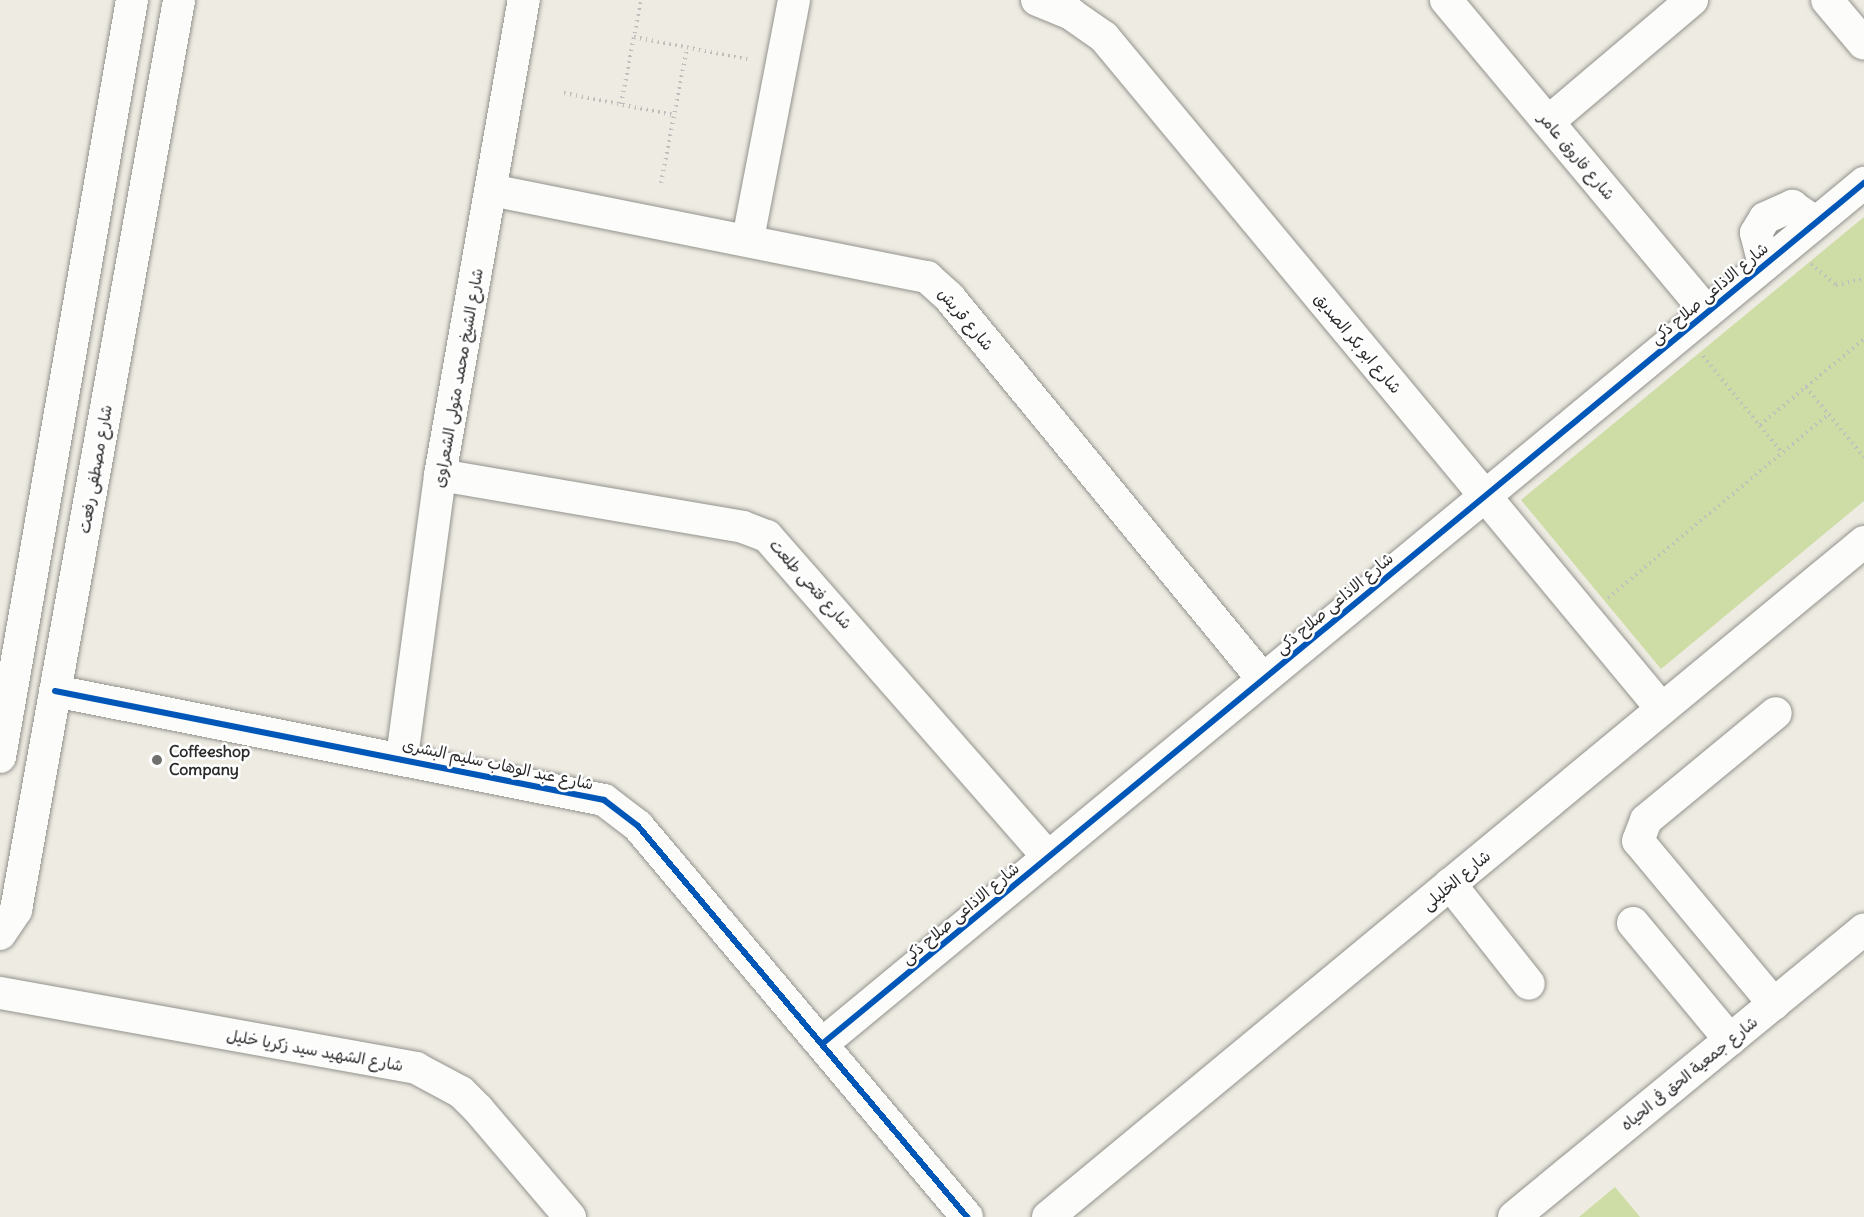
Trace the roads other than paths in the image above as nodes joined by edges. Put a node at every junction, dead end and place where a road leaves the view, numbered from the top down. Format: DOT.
graph roads {
  1 [pos="132,0"];
  2 [pos="178,0"];
  3 [pos="524,0"];
  4 [pos="794,0"];
  5 [pos="1037,0"];
  6 [pos="1446,0"];
  7 [pos="1692,0"];
  8 [pos="1827,0"];
  9 [pos="1864,44"];
  10 [pos="1548,122"];
  11 [pos="1864,183"];
  12 [pos="491,190"];
  13 [pos="1816,223"];
  14 [pos="748,239"];
  15 [pos="1764,266"];
  16 [pos="1707,312"];
  17 [pos="440,475"];
  18 [pos="1485,496"];
  19 [pos="1864,542"];
  20 [pos="1263,679"];
  21 [pos="55,691"];
  22 [pos="1662,709"];
  23 [pos="1776,712"];
  24 [pos="0,757"];
  25 [pos="402,757"];
  26 [pos="1048,857"];
  27 [pos="1450,885"];
  28 [pos="1633,923"];
  29 [pos="1864,930"];
  30 [pos="0,934"];
  31 [pos="1529,984"];
  32 [pos="0,993"];
  33 [pos="1774,1004"];
  34 [pos="1730,1040"];
  35 [pos="822,1044"];
  36 [pos="570,1217"];
  37 [pos="967,1217"];
  38 [pos="1048,1217"];
  39 [pos="1514,1217"];
  1 -- 24 [label="street"];
  2 -- 21 [label="street, شارع مصطفى رفعت"];
  3 -- 12 [label="street, شارع الشيخ محمد متولى الشعراوى"];
  4 -- 14 [label="street"];
  5 -- 18 [label="street, شارع ابو بكر الصديق"];
  6 -- 10 [label="street, شارع فاروق عامر"];
  7 -- 10 [label="street"];
  8 -- 9 [label="street"];
  10 -- 16 [label="street, شارع فاروق عامر"];
  11 -- 13 [label="street, شارع الاذاعى صلاح ذكى"];
  12 -- 14 [label="street, شارع قريش"];
  12 -- 17 [label="street, شارع الشيخ محمد متولى الشعراوى"];
  13 -- 15 [label="street, شارع الاذاعى صلاح ذكى"];
  13 -- 15 [label="street"];
  14 -- 20 [label="street, شارع قريش"];
  15 -- 16 [label="street, شارع الاذاعى صلاح ذكى"];
  16 -- 18 [label="street, شارع الاذاعى صلاح ذكى"];
  17 -- 25 [label="street, شارع الشيخ محمد متولى الشعراوى"];
  17 -- 26 [label="street, شارع فتحى طلعت"];
  18 -- 20 [label="street, شارع الاذاعى صلاح ذكى"];
  18 -- 22 [label="street, شارع ابو بكر الصديق"];
  19 -- 22 [label="street, شارع الخليلى"];
  20 -- 26 [label="street, شارع الاذاعى صلاح ذكى"];
  21 -- 25 [label="street, شارع عبد الوهاب سليم البشرى"];
  21 -- 30 [label="street, شارع مصطفى رفعت"];
  22 -- 27 [label="street, شارع الخليلى"];
  23 -- 33 [label="street"];
  25 -- 35 [label="street, شارع عبد الوهاب سليم البشرى"];
  26 -- 35 [label="street, شارع الاذاعى صلاح ذكى"];
  27 -- 31 [label="street"];
  27 -- 38 [label="street, شارع الخليلى"];
  28 -- 34 [label="street"];
  29 -- 33 [label="street, شارع جمعية الحق فى الحياه"];
  32 -- 36 [label="street, شارع الشهيد سيد زكريا خليل"];
  33 -- 34 [label="street, شارع جمعية الحق فى الحياه"];
  34 -- 39 [label="street, شارع جمعية الحق فى الحياه"];
  35 -- 37 [label="street, شارع عبد الوهاب سليم البشرى"];
}
